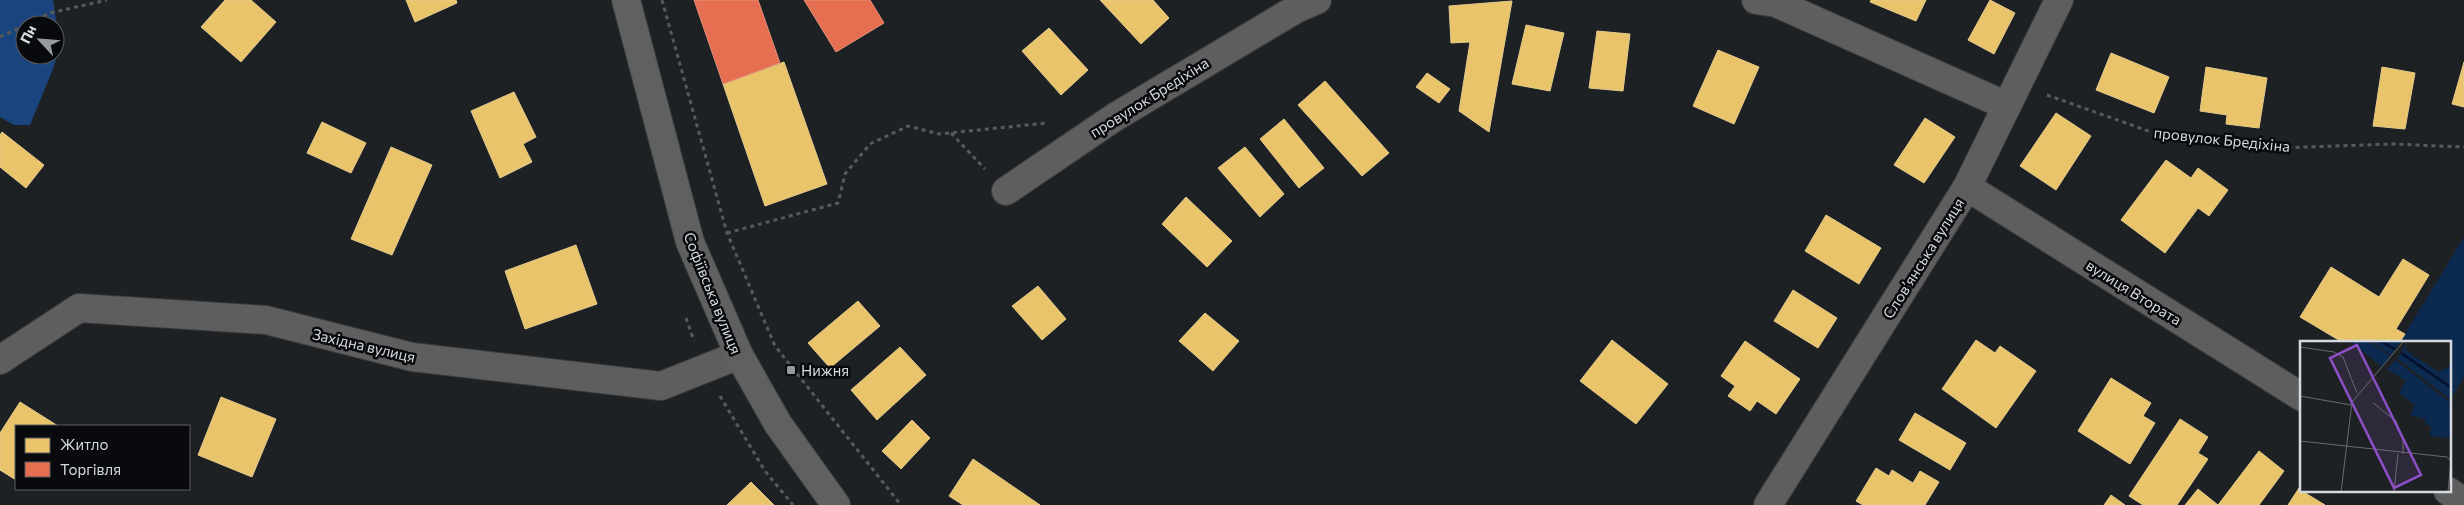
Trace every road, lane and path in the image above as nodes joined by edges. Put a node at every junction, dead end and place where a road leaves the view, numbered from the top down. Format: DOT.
graph roads {
  1 [pos="107,0"];
  2 [pos="626,0"];
  3 [pos="662,0"];
  4 [pos="1756,0"];
  5 [pos="2059,0"];
  6 [pos="1306,3"];
  7 [pos="0,36"];
  8 [pos="2012,95"];
  9 [pos="1057,122"];
  10 [pos="951,133"];
  11 [pos="2464,147"];
  12 [pos="1967,187"];
  13 [pos="1006,191"];
  14 [pos="727,233"];
  15 [pos="739,355"];
  16 [pos="0,360"];
  17 [pos="2300,396"];
  18 [pos="2449,492"];
  19 [pos="2464,502"];
  20 [pos="836,505"];
  21 [pos="901,505"];
  22 [pos="1768,505"];
  1 -- 7 [label="path"];
  2 -- 15 [label="main road, Софіївська вулиця"];
  3 -- 14 [label="path"];
  4 -- 8 [label="street"];
  5 -- 8 [label="street, Словʼянська вулиця"];
  6 -- 13 [label="street, провулок Бредіхіна"];
  8 -- 11 [label="path, провулок Бредіхіна"];
  8 -- 12 [label="street, Словʼянська вулиця"];
  9 -- 10 [label="path"];
  10 -- 13 [label="path"];
  10 -- 14 [label="path"];
  12 -- 17 [label="street, вулиця Втората"];
  12 -- 22 [label="street, Словʼянська вулиця"];
  14 -- 21 [label="path"];
  15 -- 16 [label="street, Західна вулиця"];
  15 -- 20 [label="main road, Софіївська вулиця"];
  18 -- 19 [label="street"];
}
